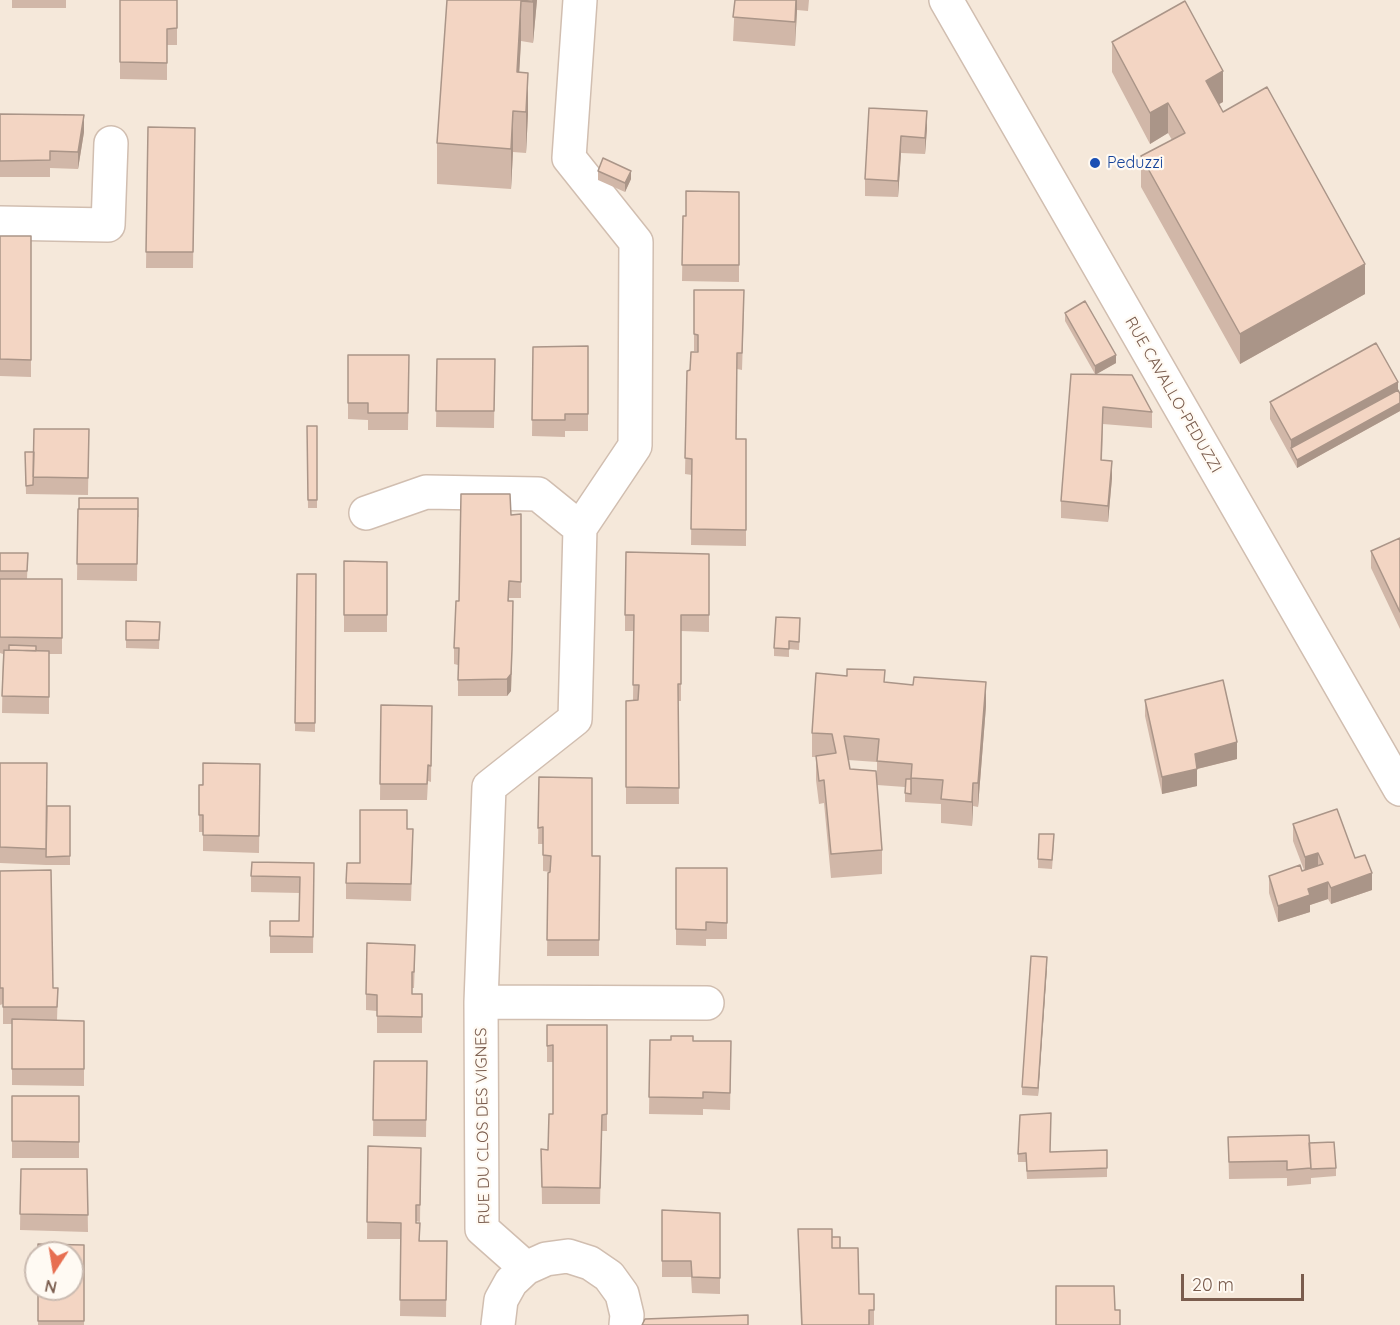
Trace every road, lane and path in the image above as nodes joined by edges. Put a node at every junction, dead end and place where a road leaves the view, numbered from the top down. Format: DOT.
graph roads {
  1 [pos="580,0"];
  2 [pos="946,0"];
  3 [pos="111,143"];
  4 [pos="0,223"];
  5 [pos="366,513"];
  6 [pos="579,528"];
  7 [pos="1400,789"];
  8 [pos="481,1002"];
  9 [pos="706,1003"];
  10 [pos="526,1268"];
  11 [pos="498,1325"];
  12 [pos="626,1325"];
  1 -- 6 [label="street"];
  2 -- 7 [label="street, RUE CAVALLO-PEDUZZI"];
  3 -- 4 [label="street"];
  5 -- 6 [label="street"];
  6 -- 8 [label="street, RUE DU CLOS DES VIGNES"];
  8 -- 9 [label="street"];
  8 -- 10 [label="street, RUE DU CLOS DES VIGNES"];
  10 -- 11 [label="street"];
  10 -- 12 [label="street"];
}
